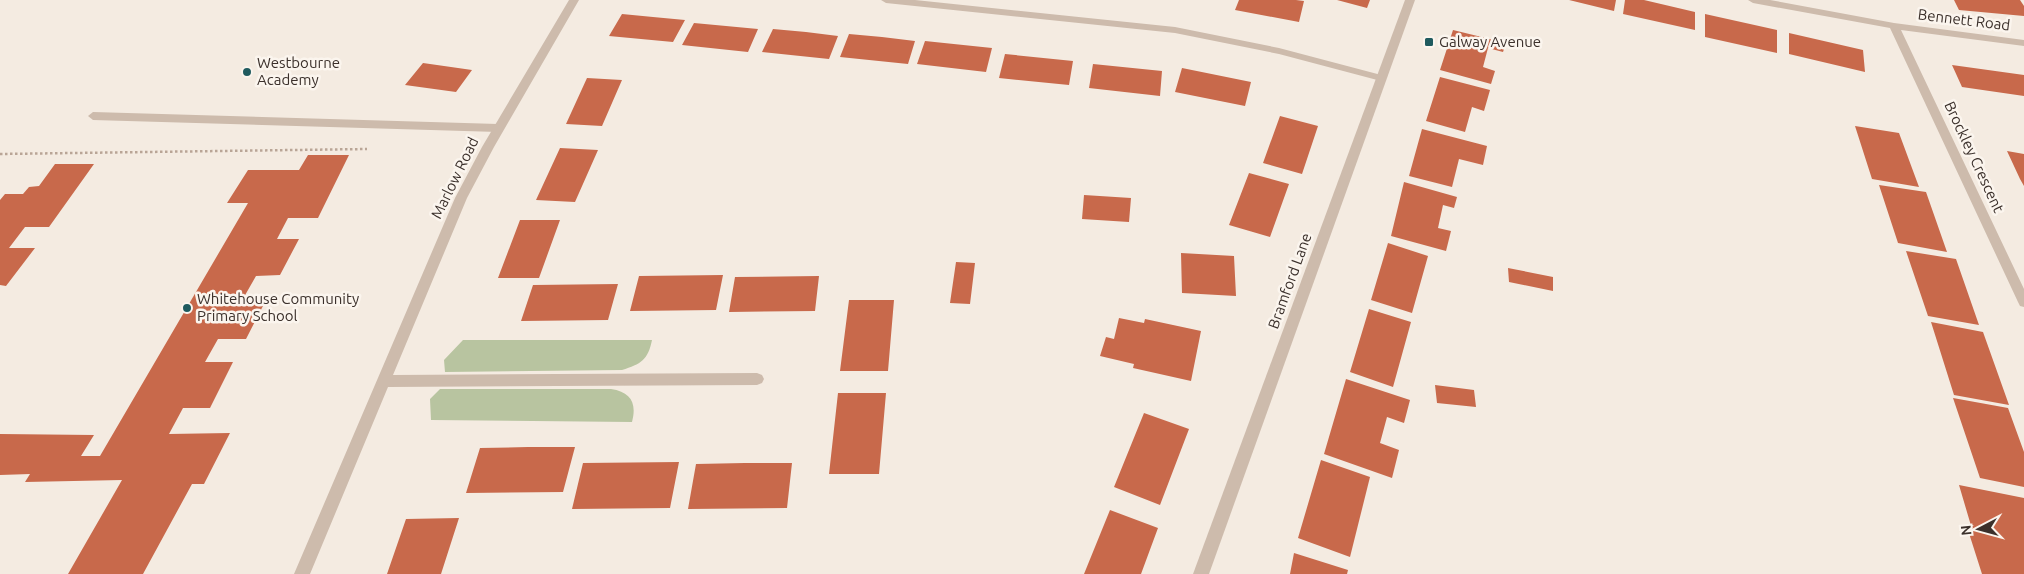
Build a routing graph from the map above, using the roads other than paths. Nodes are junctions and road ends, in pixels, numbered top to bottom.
1 (574, 0) edge
2 (886, 0) edge
3 (1410, 0) edge
4 (1753, 0) edge
5 (1894, 26) junction
6 (2024, 43) edge
7 (1381, 78) junction
8 (93, 116) dead end
9 (498, 128) junction
10 (2024, 302) edge
11 (757, 379) dead end
12 (385, 381) junction
13 (302, 574) edge
14 (1201, 574) edge

1 - 9 street, Marlow Road
2 - 7 street
3 - 7 street, Bramford Lane
4 - 5 street, Bennett Road
5 - 6 street, Bennett Road
5 - 10 street, Brockley Crescent
7 - 14 street, Bramford Lane
8 - 9 street
9 - 12 street, Marlow Road
11 - 12 street
12 - 13 street, Marlow Road

